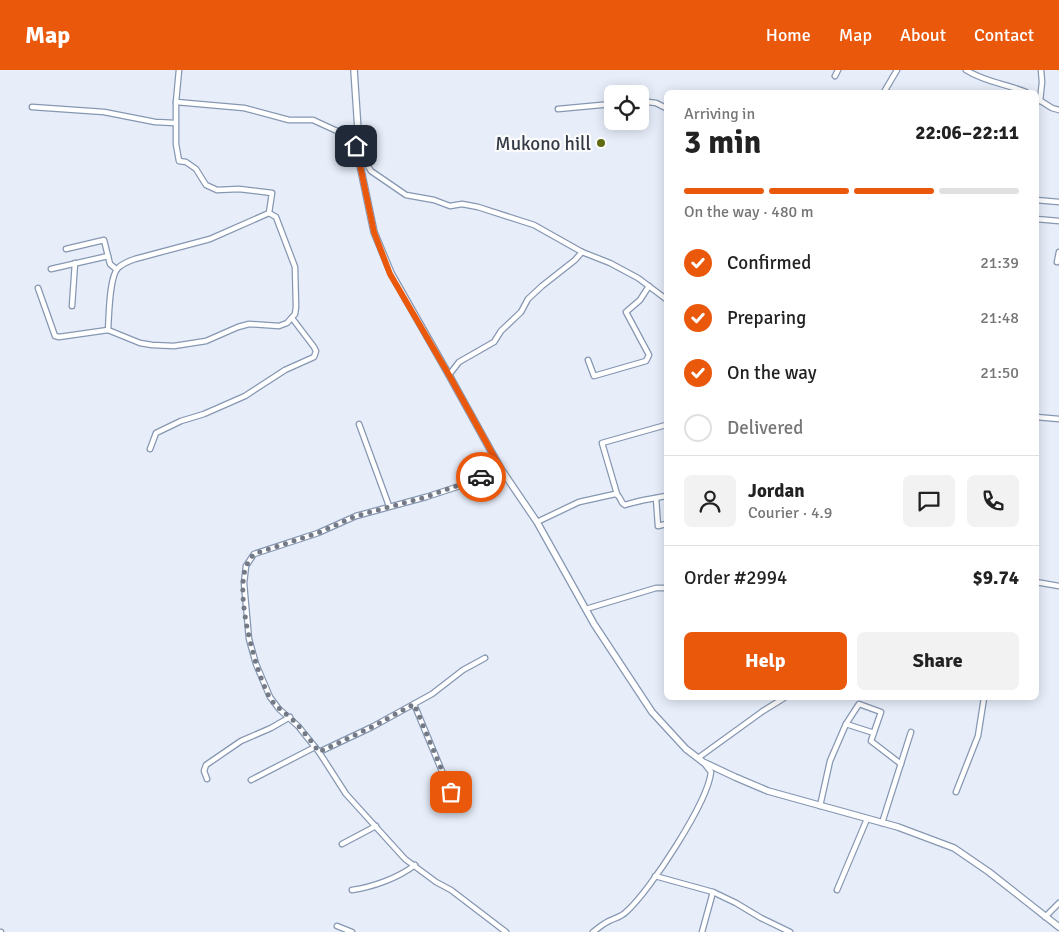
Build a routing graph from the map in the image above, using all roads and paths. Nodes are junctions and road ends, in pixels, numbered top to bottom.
1 (179, 70) edge
2 (354, 70) edge
3 (838, 70) edge
4 (897, 70) edge
5 (966, 70) edge
6 (1041, 70) edge
7 (835, 76) dead end
8 (885, 90) edge
9 (1021, 90) edge
10 (1039, 96) edge
11 (1039, 100) edge
12 (176, 102) junction
13 (649, 102) edge
14 (604, 105) edge
15 (32, 106) dead end
16 (664, 107) edge
17 (558, 109) dead end
18 (1059, 110) edge
19 (175, 123) junction
20 (358, 130) junction
21 (356, 146) junction
22 (1039, 200) edge
23 (1059, 202) edge
24 (269, 213) junction
25 (1039, 219) edge
26 (1059, 221) edge
27 (66, 249) dead end
28 (582, 252) junction
29 (1059, 252) edge
30 (108, 256) junction
31 (1057, 262) dead end
32 (75, 263) junction
33 (51, 269) dead end
34 (116, 269) junction
35 (649, 286) junction
36 (38, 288) dead end
37 (664, 297) edge
38 (72, 306) dead end
39 (292, 318) junction
40 (108, 330) junction
41 (588, 360) dead end
42 (449, 375) junction
43 (1039, 417) edge
44 (1059, 420) edge
45 (359, 424) dead end
46 (664, 426) edge
47 (150, 449) dead end
48 (501, 469) junction
49 (617, 494) junction
50 (664, 496) edge
51 (656, 498) junction
52 (389, 506) junction
53 (537, 522) junction
54 (664, 524) edge
55 (1039, 583) edge
56 (1059, 586) edge
57 (664, 588) edge
58 (586, 609) junction
59 (485, 658) dead end
60 (781, 700) edge
61 (984, 700) edge
62 (414, 704) junction
63 (290, 717) junction
64 (846, 724) junction
65 (911, 732) dead end
66 (874, 733) junction
67 (315, 747) junction
68 (319, 752) junction
69 (701, 760) junction
70 (901, 764) junction
71 (207, 779) dead end
72 (251, 780) dead end
73 (956, 792) dead end
74 (456, 805) dead end
75 (820, 806) junction
76 (867, 819) junction
77 (882, 823) junction
78 (376, 826) junction
79 (342, 844) dead end
80 (415, 866) junction
81 (655, 876) junction
82 (352, 890) dead end
83 (837, 890) dead end
84 (713, 892) junction
85 (1059, 904) edge
86 (1045, 916) junction
87 (336, 926) dead end
88 (1059, 927) edge
89 (352, 932) edge
90 (506, 932) edge
91 (593, 932) edge
92 (702, 932) edge
93 (790, 932) edge

1 - 12 street
2 - 20 street
3 - 7 street
4 - 8 street
5 - 9 street
6 - 10 street
11 - 18 street
12 - 19 street
12 - 20 street
13 - 16 street
14 - 17 street
15 - 19 street
19 - 24 street
20 - 21 street
21 - 28 street
21 - 42 street
22 - 23 street
24 - 34 street
24 - 39 street
25 - 26 street
27 - 30 street
28 - 35 street
28 - 42 street
29 - 31 street
30 - 32 street
30 - 34 street
32 - 33 street
32 - 38 street
34 - 40 street
35 - 37 street
35 - 41 street
36 - 40 street
39 - 40 street
39 - 47 street
42 - 48 street
43 - 44 street
45 - 52 street
46 - 49 street
48 - 52 street
48 - 53 street
49 - 51 street
49 - 53 street
50 - 51 street
51 - 54 street
52 - 63 street
53 - 58 street
55 - 56 street
57 - 58 street
58 - 69 street
59 - 62 street
60 - 69 street
61 - 73 street
62 - 68 street
62 - 74 street
63 - 67 street
63 - 71 street
64 - 66 street
64 - 66 street
64 - 75 street
65 - 70 street
66 - 70 street
67 - 68 street
67 - 72 street
68 - 78 street
69 - 75 street
69 - 81 street
70 - 77 street
75 - 76 street
76 - 77 street
76 - 83 street
77 - 86 street
78 - 79 street
78 - 80 street
80 - 82 street
80 - 90 street
81 - 84 street
81 - 91 street
84 - 92 street
84 - 93 street
85 - 86 street
86 - 88 street
87 - 89 street

